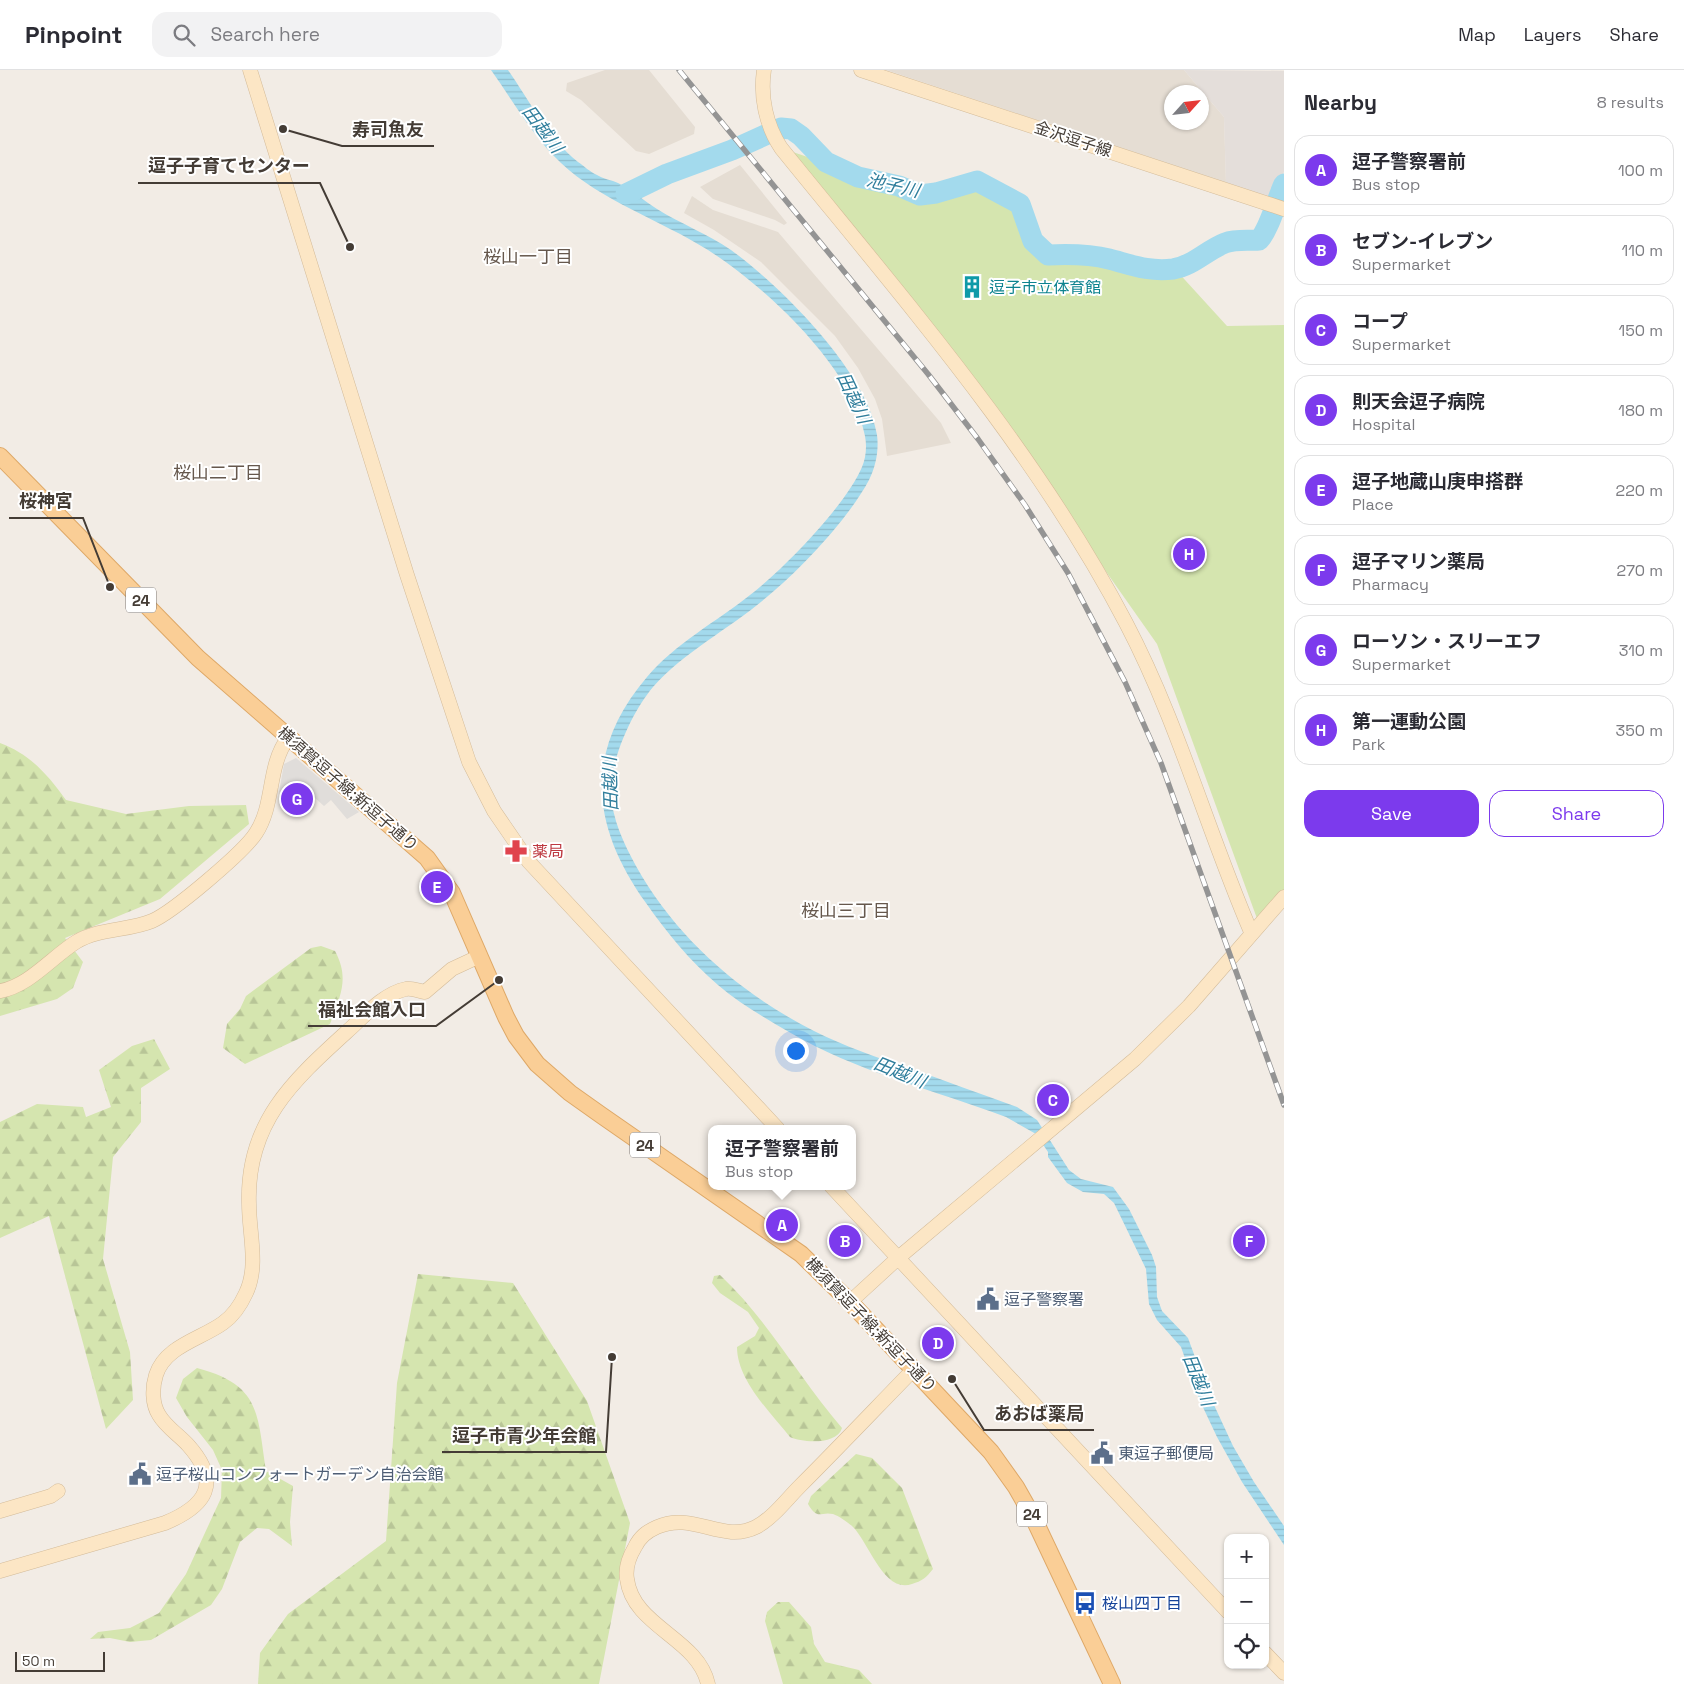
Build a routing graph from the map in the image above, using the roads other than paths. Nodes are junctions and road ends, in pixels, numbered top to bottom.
1 (250, 70) edge
2 (764, 70) edge
3 (861, 70) edge
4 (1284, 209) edge
5 (0, 456) edge
6 (288, 738) junction
7 (1284, 897) edge
8 (1251, 932) junction
9 (480, 956) junction
10 (0, 990) edge
11 (774, 1125) edge
12 (708, 1188) edge
13 (711, 1190) edge
14 (836, 1190) edge
15 (898, 1258) junction
16 (850, 1302) junction
17 (914, 1369) junction
18 (58, 1491) dead end
19 (0, 1511) edge
20 (0, 1571) edge
21 (1224, 1608) edge
22 (1269, 1656) edge
23 (1284, 1673) edge
24 (708, 1684) edge
25 (1112, 1684) edge

1 - 11 street
2 - 8 street
3 - 4 street, 金沢逗子線
5 - 6 main road, 横須賀逗子線;新逗子通り / 24
6 - 9 main road, 横須賀逗子線;新逗子通り / 24
6 - 10 street
7 - 8 street
8 - 15 street
9 - 12 main road, 横須賀逗子線;新逗子通り / 24
9 - 20 street
13 - 16 main road, 横須賀逗子線;新逗子通り / 24
14 - 15 street
15 - 16 street
15 - 21 street
16 - 17 main road, 横須賀逗子線;新逗子通り / 24
17 - 24 street
17 - 25 main road, 横須賀逗子線;新逗子通り / 24
18 - 19 street
22 - 23 street

